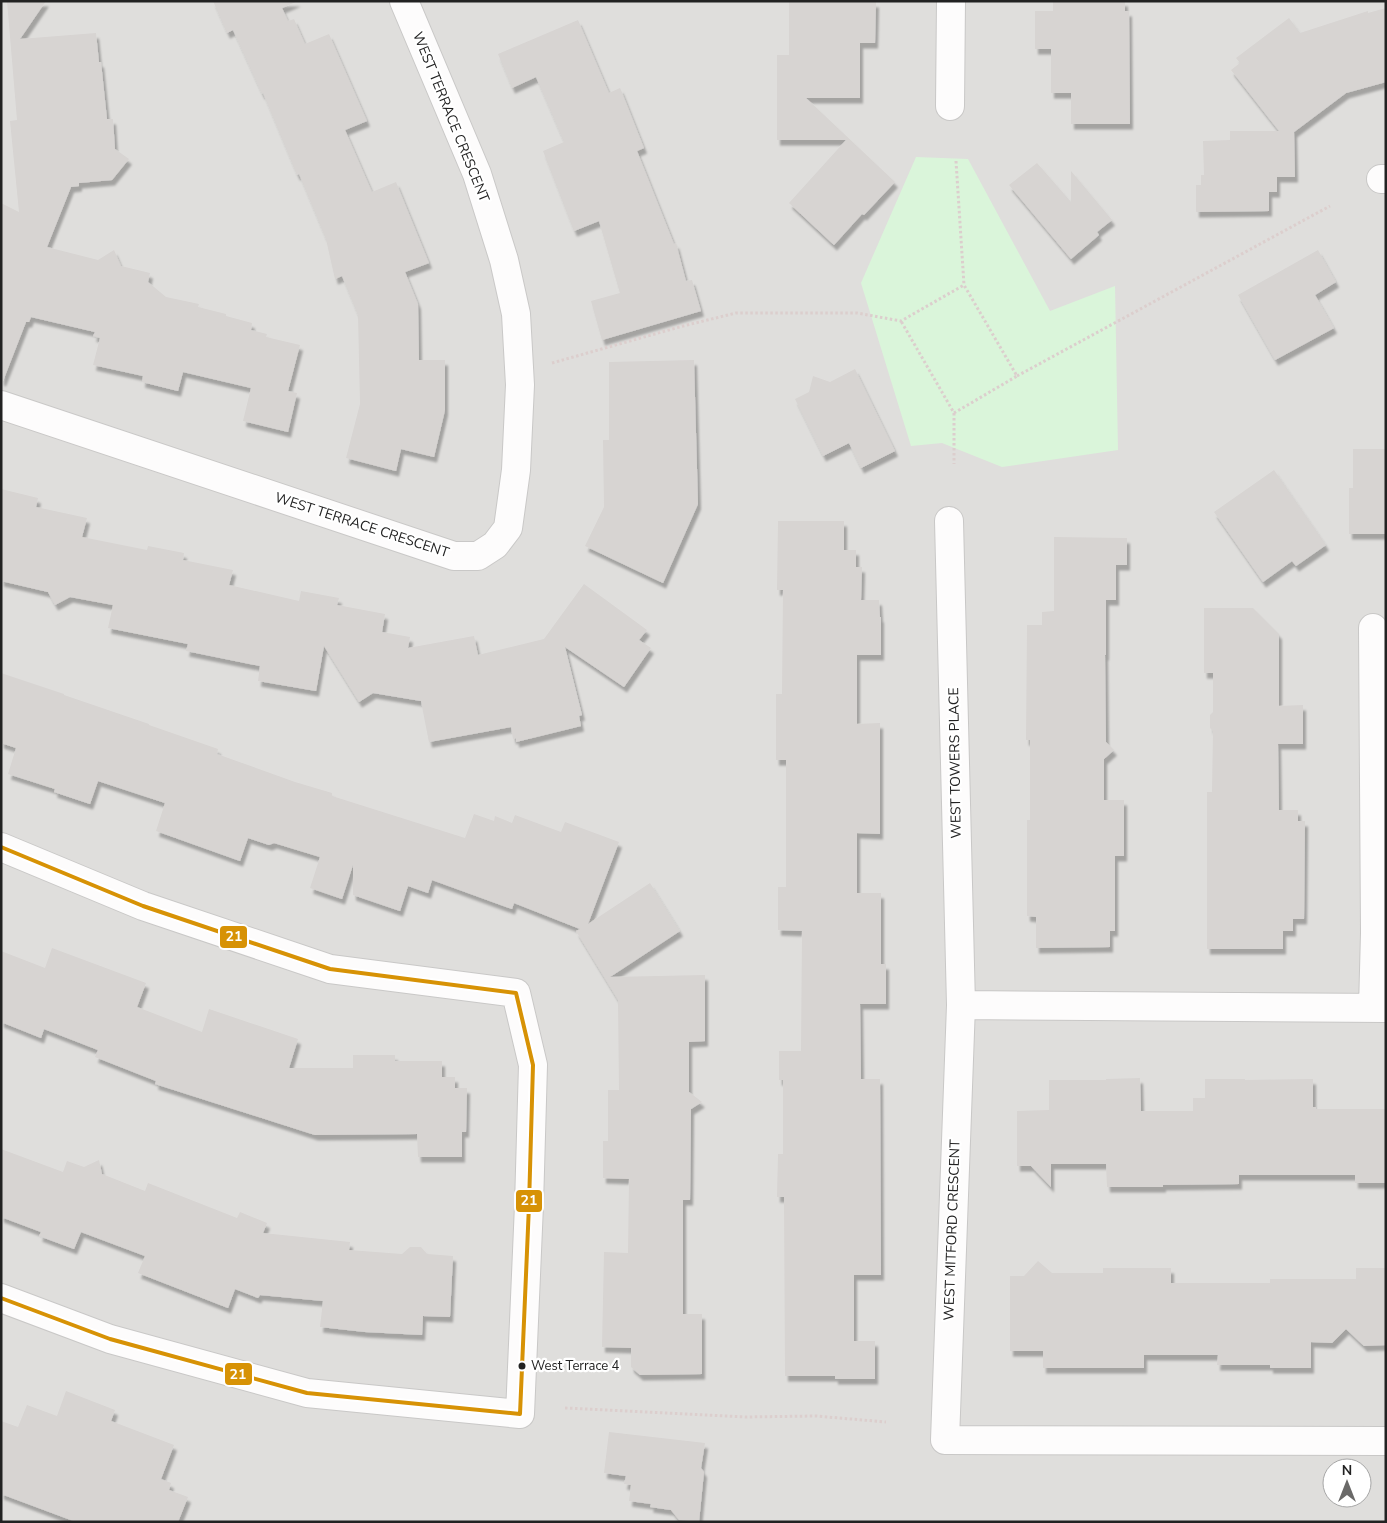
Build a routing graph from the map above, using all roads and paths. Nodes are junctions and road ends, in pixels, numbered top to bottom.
1 (404, 1) edge
2 (951, 1) edge
3 (950, 106) dead end
4 (956, 161) dead end
5 (1330, 206) dead end
6 (964, 285) junction
7 (901, 321) junction
8 (551, 364) dead end
9 (1017, 376) junction
10 (1, 405) edge
11 (954, 413) junction
12 (954, 464) dead end
13 (949, 521) dead end
14 (1373, 628) dead end
15 (1, 847) edge
16 (961, 1005) junction
17 (1379, 1008) edge
18 (1, 1298) edge
19 (565, 1408) dead end
20 (886, 1422) dead end
21 (1386, 1441) edge

1 - 10 street, WEST TERRACE CRESCENT
2 - 3 street
4 - 6 path
5 - 9 path
6 - 7 path
6 - 9 path
7 - 8 path
7 - 11 path
9 - 11 path
11 - 12 path
13 - 16 street, WEST TOWERS PLACE
14 - 17 street
15 - 18 street
16 - 17 street
16 - 21 street, WEST MITFORD CRESCENT
19 - 20 path

